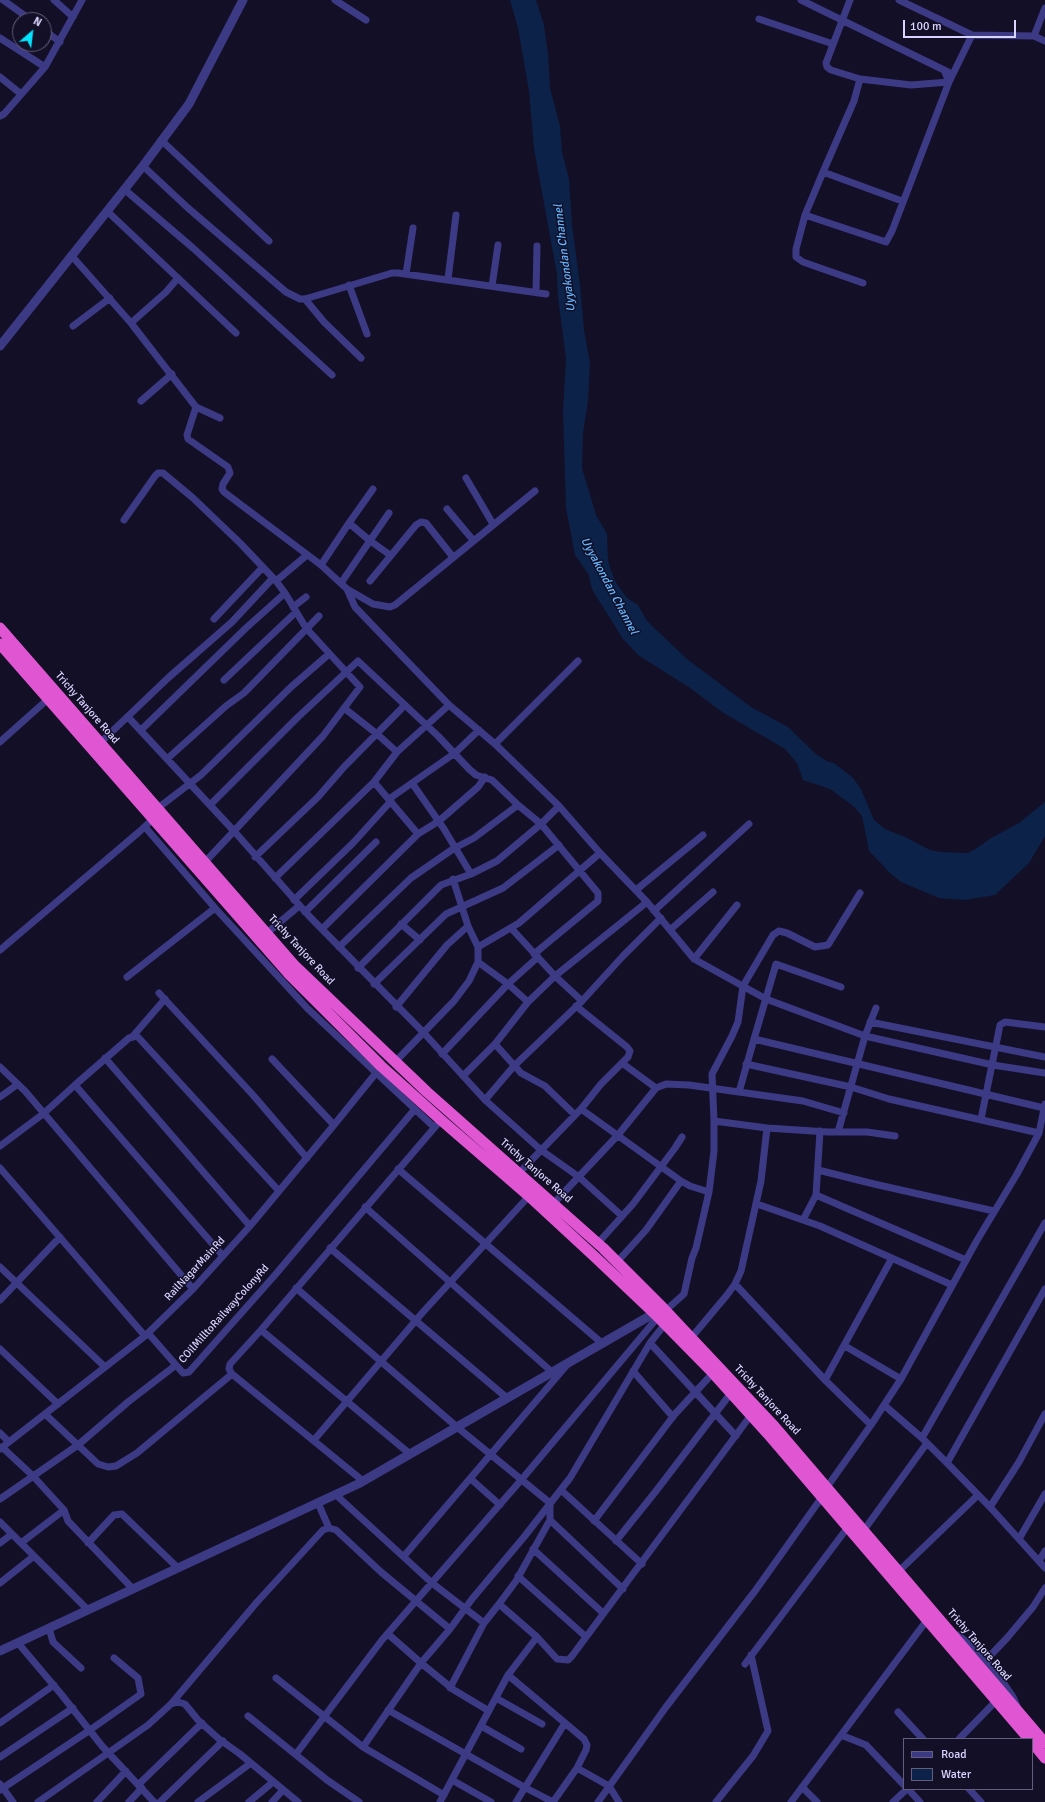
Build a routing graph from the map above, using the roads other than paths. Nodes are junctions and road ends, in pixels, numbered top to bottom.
1 (2, 0) edge
2 (54, 0) edge
3 (82, 0) edge
4 (243, 0) edge
5 (335, 0) edge
6 (801, 0) edge
7 (850, 0) edge
8 (899, 0) edge
9 (1045, 8) edge
10 (19, 12) edge
11 (73, 17) junction
12 (759, 19) dead end
13 (366, 20) dead end
14 (842, 20) junction
15 (972, 35) junction
16 (52, 36) edge
17 (1034, 36) junction
18 (0, 38) edge
19 (1045, 41) edge
20 (60, 42) junction
21 (833, 44) junction
22 (45, 67) junction
23 (944, 70) junction
24 (952, 74) junction
25 (0, 77) edge
26 (860, 79) junction
27 (949, 82) junction
28 (21, 94) junction
29 (0, 116) edge
30 (162, 140) junction
31 (143, 166) junction
32 (823, 172) junction
33 (124, 189) junction
34 (902, 201) junction
35 (107, 211) junction
36 (456, 215) dead end
37 (805, 215) junction
38 (413, 228) dead end
39 (269, 241) dead end
40 (498, 245) dead end
41 (537, 246) dead end
42 (71, 255) junction
43 (406, 274) junction
44 (178, 278) junction
45 (448, 279) junction
46 (863, 284) dead end
47 (349, 285) junction
48 (492, 286) junction
49 (536, 292) junction
50 (546, 294) dead end
51 (110, 298) junction
52 (305, 299) junction
53 (131, 323) junction
54 (73, 326) dead end
55 (236, 333) dead end
56 (367, 334) dead end
57 (0, 346) edge
58 (361, 358) dead end
59 (172, 374) junction
60 (332, 375) dead end
61 (141, 401) dead end
62 (196, 407) junction
63 (220, 418) dead end
64 (466, 478) dead end
65 (373, 489) dead end
66 (536, 491) dead end
67 (447, 510) dead end
68 (389, 513) dead end
69 (124, 520) dead end
70 (349, 524) junction
71 (493, 524) junction
72 (369, 540) junction
73 (473, 540) junction
74 (307, 555) junction
75 (390, 555) junction
76 (453, 557) junction
77 (321, 565) junction
78 (263, 567) junction
79 (274, 579) junction
80 (370, 580) dead end
81 (341, 583) junction
82 (347, 589) junction
83 (285, 592) junction
84 (306, 597) dead end
85 (294, 610) junction
86 (319, 616) dead end
87 (214, 619) dead end
88 (0, 628) edge
89 (306, 628) junction
90 (0, 644) edge
91 (329, 654) junction
92 (578, 662) dead end
93 (346, 673) junction
94 (224, 680) dead end
95 (48, 699) junction
96 (405, 705) junction
97 (449, 705) junction
98 (344, 708) junction
99 (128, 717) junction
100 (427, 727) junction
101 (141, 730) junction
102 (479, 730) junction
103 (377, 734) junction
104 (0, 742) edge
105 (100, 743) junction
106 (495, 744) junction
107 (397, 752) junction
108 (455, 753) junction
109 (167, 759) junction
110 (485, 777) junction
111 (374, 782) junction
112 (412, 783) junction
113 (188, 784) junction
114 (390, 800) junction
115 (210, 805) junction
116 (518, 805) junction
117 (559, 806) junction
118 (155, 814) junction
119 (439, 821) junction
120 (541, 824) junction
121 (749, 824) dead end
122 (145, 828) junction
123 (234, 831) junction
124 (418, 834) junction
125 (703, 835) dead end
126 (376, 842) dead end
127 (559, 845) junction
128 (455, 848) junction
129 (600, 853) junction
130 (255, 856) junction
131 (205, 862) junction
132 (580, 872) junction
133 (471, 874) junction
134 (274, 878) junction
135 (453, 879) junction
136 (636, 890) junction
137 (713, 892) dead end
138 (860, 894) dead end
139 (647, 902) junction
140 (296, 903) junction
141 (737, 905) dead end
142 (462, 906) junction
143 (215, 908) junction
144 (654, 911) junction
145 (305, 912) junction
146 (661, 918) junction
147 (401, 924) junction
148 (468, 926) junction
149 (511, 928) junction
150 (322, 929) junction
151 (670, 930) junction
152 (266, 933) junction
153 (420, 940) junction
154 (339, 947) junction
155 (478, 947) junction
156 (0, 950) edge
157 (536, 955) junction
158 (694, 959) junction
159 (478, 962) junction
160 (358, 968) junction
161 (555, 976) junction
162 (127, 977) dead end
163 (374, 984) junction
164 (508, 984) junction
165 (743, 986) junction
166 (840, 987) dead end
167 (159, 993) dead end
168 (766, 999) junction
169 (165, 1000) junction
170 (582, 1001) junction
171 (528, 1002) junction
172 (576, 1006) junction
173 (396, 1007) junction
174 (876, 1008) dead end
175 (870, 1022) junction
176 (1045, 1027) edge
177 (423, 1032) junction
178 (134, 1036) junction
179 (865, 1036) junction
180 (754, 1039) junction
181 (495, 1044) junction
182 (996, 1047) junction
183 (442, 1054) junction
184 (1045, 1057) edge
185 (105, 1058) junction
186 (272, 1059) dead end
187 (395, 1062) junction
188 (622, 1063) junction
189 (746, 1064) junction
190 (857, 1064) junction
191 (993, 1065) junction
192 (514, 1066) junction
193 (0, 1067) edge
194 (376, 1072) junction
195 (1045, 1073) edge
196 (463, 1076) junction
197 (18, 1084) junction
198 (75, 1085) junction
199 (851, 1087) junction
200 (656, 1088) junction
201 (712, 1088) junction
202 (739, 1092) junction
203 (986, 1094) junction
204 (0, 1097) edge
205 (485, 1100) junction
206 (1045, 1106) edge
207 (414, 1109) junction
208 (581, 1109) junction
209 (844, 1113) junction
210 (43, 1114) junction
211 (575, 1115) junction
212 (981, 1119) junction
213 (714, 1121) junction
214 (437, 1124) junction
215 (334, 1125) junction
216 (766, 1128) junction
217 (820, 1131) junction
218 (838, 1132) junction
219 (1039, 1133) junction
220 (618, 1135) junction
221 (894, 1136) dead end
222 (682, 1137) dead end
223 (0, 1146) edge
224 (541, 1150) junction
225 (307, 1158) junction
226 (662, 1167) junction
227 (0, 1168) edge
228 (398, 1169) junction
229 (818, 1170) junction
230 (519, 1173) junction
231 (579, 1178) junction
232 (681, 1181) junction
233 (279, 1191) junction
234 (709, 1192) junction
235 (816, 1195) junction
236 (529, 1196) junction
237 (554, 1203) junction
238 (757, 1204) junction
239 (365, 1207) junction
240 (994, 1212) junction
241 (622, 1216) junction
242 (803, 1220) junction
243 (1045, 1223) edge
244 (250, 1226) junction
245 (60, 1237) junction
246 (598, 1243) junction
247 (485, 1244) junction
248 (330, 1248) junction
249 (223, 1256) junction
250 (892, 1258) junction
251 (966, 1260) junction
252 (617, 1262) junction
253 (0, 1267) edge
254 (16, 1282) junction
255 (450, 1282) junction
256 (735, 1284) junction
257 (952, 1285) junction
258 (296, 1288) junction
259 (193, 1289) junction
260 (1045, 1289) edge
261 (0, 1300) edge
262 (661, 1315) junction
263 (415, 1321) junction
264 (261, 1330) junction
265 (146, 1335) junction
266 (691, 1338) junction
267 (650, 1343) junction
268 (603, 1344) junction
269 (845, 1346) junction
270 (0, 1349) edge
271 (381, 1361) junction
272 (569, 1362) junction
273 (176, 1364) junction
274 (105, 1367) junction
275 (633, 1371) junction
276 (552, 1372) junction
277 (712, 1373) junction
278 (232, 1374) junction
279 (901, 1379) junction
280 (826, 1380) junction
281 (696, 1391) junction
282 (731, 1393) junction
283 (507, 1398) junction
284 (347, 1402) junction
285 (58, 1404) junction
286 (884, 1405) junction
287 (715, 1413) junction
288 (45, 1414) junction
289 (1045, 1414) edge
290 (751, 1415) junction
291 (673, 1417) junction
292 (871, 1424) junction
293 (457, 1427) junction
294 (0, 1433) edge
295 (736, 1436) junction
296 (314, 1440) junction
297 (924, 1441) junction
298 (9, 1442) junction
299 (78, 1445) junction
300 (1, 1448) edge
301 (410, 1454) junction
302 (491, 1455) junction
303 (947, 1463) junction
304 (33, 1476) junction
305 (471, 1479) junction
306 (522, 1479) junction
307 (363, 1481) junction
308 (561, 1490) junction
309 (824, 1492) junction
310 (335, 1494) junction
311 (1045, 1494) edge
312 (978, 1495) junction
313 (0, 1499) edge
314 (318, 1502) junction
315 (550, 1504) junction
316 (500, 1505) junction
317 (990, 1507) junction
318 (64, 1510) junction
319 (550, 1520) junction
320 (594, 1521) junction
321 (0, 1522) edge
322 (848, 1527) junction
323 (329, 1528) junction
324 (864, 1530) junction
325 (12, 1534) junction
326 (1019, 1539) junction
327 (616, 1541) junction
328 (0, 1543) edge
329 (21, 1543) junction
330 (88, 1543) junction
331 (533, 1549) junction
332 (1045, 1551) edge
333 (34, 1556) junction
334 (404, 1556) junction
335 (1039, 1560) junction
336 (642, 1564) junction
337 (178, 1568) junction
338 (1045, 1568) edge
339 (899, 1571) junction
340 (518, 1576) junction
341 (0, 1583) edge
342 (432, 1583) junction
343 (1045, 1588) edge
344 (133, 1589) junction
345 (623, 1589) junction
346 (416, 1601) junction
347 (499, 1604) junction
348 (465, 1609) junction
349 (88, 1610) junction
350 (603, 1613) junction
351 (927, 1620) junction
352 (484, 1624) junction
353 (49, 1628) junction
354 (948, 1628) junction
355 (450, 1629) junction
356 (388, 1634) junction
357 (585, 1636) junction
358 (537, 1637) junction
359 (18, 1643) junction
360 (0, 1651) edge
361 (751, 1655) junction
362 (114, 1658) dead end
363 (986, 1660) junction
364 (421, 1663) junction
365 (745, 1664) dead end
366 (81, 1668) dead end
367 (508, 1675) junction
368 (276, 1678) dead end
369 (54, 1685) junction
370 (450, 1688) junction
371 (496, 1698) junction
372 (996, 1701) junction
373 (171, 1704) junction
374 (73, 1708) junction
375 (388, 1710) junction
376 (489, 1711) junction
377 (898, 1712) dead end
378 (1020, 1713) junction
379 (248, 1716) dead end
380 (324, 1717) junction
381 (0, 1723) edge
382 (202, 1723) junction
383 (565, 1723) junction
384 (542, 1724) dead end
385 (481, 1726) junction
386 (90, 1730) junction
387 (841, 1735) junction
388 (922, 1738) edge
389 (960, 1738) edge
390 (1028, 1738) edge
391 (223, 1742) junction
392 (1033, 1743) edge
393 (1045, 1743) edge
394 (363, 1747) junction
395 (521, 1749) dead end
396 (108, 1752) junction
397 (296, 1754) junction
398 (466, 1754) junction
399 (0, 1757) edge
400 (1045, 1758) edge
401 (251, 1763) junction
402 (577, 1768) junction
403 (126, 1771) junction
404 (452, 1780) junction
405 (274, 1782) junction
406 (903, 1784) edge
407 (140, 1786) junction
408 (609, 1786) junction
409 (524, 1787) junction
410 (802, 1787) junction
411 (1, 1788) edge
412 (283, 1790) junction
413 (906, 1790) edge
414 (908, 1790) edge
415 (970, 1790) edge
416 (444, 1795) junction
417 (13, 1802) edge
418 (38, 1802) edge
419 (97, 1802) edge
420 (129, 1802) edge
421 (154, 1802) edge
422 (160, 1802) edge
423 (198, 1802) edge
424 (249, 1802) edge
425 (272, 1802) edge
426 (298, 1802) edge
427 (359, 1802) edge
428 (440, 1802) edge
429 (491, 1802) edge
430 (516, 1802) edge
431 (553, 1802) edge
432 (598, 1802) edge
433 (619, 1802) edge
434 (716, 1802) edge
435 (791, 1802) edge
436 (817, 1802) edge
437 (893, 1802) edge
438 (920, 1802) edge
439 (981, 1802) edge

1 - 10 street
2 - 11 street
3 - 11 street
4 - 30 street
5 - 13 street
6 - 14 street
7 - 14 street
8 - 15 street
9 - 17 street
11 - 20 street
12 - 21 street
14 - 21 street
14 - 23 street
15 - 17 street
15 - 24 street
16 - 20 street
17 - 19 street
18 - 22 street
20 - 22 street
21 - 26 street
22 - 28 street
23 - 24 street
23 - 27 street
24 - 27 street
25 - 28 street
26 - 27 street
26 - 32 street
27 - 34 street
28 - 29 street
30 - 31 street
30 - 39 street
31 - 33 street
31 - 52 street
32 - 34 street
32 - 37 street
33 - 35 street
33 - 60 street
34 - 37 street
35 - 42 street
35 - 44 street
36 - 45 street
37 - 46 street
38 - 43 street
40 - 48 street
41 - 49 street
42 - 51 street
42 - 57 street
43 - 45 street
43 - 47 street
44 - 53 street
44 - 55 street
45 - 48 street
47 - 52 street
47 - 56 street
48 - 49 street
49 - 50 street
51 - 53 street
51 - 54 street
52 - 58 street
53 - 59 street
59 - 61 street
59 - 62 street
62 - 63 street
62 - 74 street
64 - 71 street
65 - 70 street
66 - 71 street
67 - 73 street
68 - 72 street
69 - 78 street
70 - 72 street
70 - 77 street
71 - 73 street
72 - 75 street
72 - 81 street
73 - 76 street
74 - 77 street
74 - 79 street
75 - 76 street
75 - 80 street
76 - 82 street
77 - 81 street
78 - 79 street
78 - 87 street
79 - 83 street
79 - 99 street
81 - 82 street
82 - 97 street
83 - 85 street
83 - 101 street
84 - 85 street
85 - 89 street
85 - 94 street
86 - 89 street
88 - 105 highway, Trichy Tanjore Road
89 - 91 street
89 - 109 street
90 - 95 highway, Trichy Tanjore Road
91 - 93 street
91 - 113 street
92 - 106 street
93 - 96 street
93 - 98 street
93 - 115 street
95 - 104 street
95 - 118 highway, Trichy Tanjore Road
96 - 100 street
96 - 103 street
97 - 100 street
97 - 102 street
98 - 103 street
98 - 123 street
99 - 101 street
99 - 105 street
100 - 107 street
100 - 108 street
101 - 109 street
102 - 106 street
102 - 108 street
103 - 107 street
103 - 130 street
105 - 118 highway, Trichy Tanjore Road
106 - 117 street
107 - 111 street
108 - 110 street
108 - 112 street
109 - 113 street
110 - 116 street
110 - 119 street
111 - 114 street
111 - 134 street
112 - 114 street
112 - 119 street
113 - 115 street
113 - 118 street
114 - 124 street
114 - 140 street
115 - 123 street
116 - 120 street
116 - 128 street
117 - 120 street
117 - 129 street
118 - 122 street
118 - 131 highway, Trichy Tanjore Road
118 - 214 highway, Trichy Tanjore Road
119 - 124 street
119 - 128 street
120 - 127 street
120 - 133 street
121 - 144 street
122 - 143 street
122 - 156 street
123 - 130 street
123 - 131 street
124 - 150 street
125 - 136 street
126 - 145 street
127 - 132 street
127 - 142 street
128 - 133 street
128 - 154 street
129 - 132 street
129 - 136 street
130 - 134 street
131 - 152 highway, Trichy Tanjore Road
132 - 149 street
132 - 157 street
133 - 135 street
134 - 140 street
135 - 142 street
135 - 147 street
136 - 139 street
137 - 151 street
138 - 165 street
139 - 144 street
139 - 161 street
140 - 145 street
140 - 152 street
141 - 158 street
142 - 148 street
142 - 153 street
143 - 162 street
143 - 194 street
144 - 146 street
145 - 150 street
146 - 151 street
146 - 170 street
147 - 153 street
147 - 160 street
148 - 155 street
148 - 173 street
149 - 155 street
149 - 157 street
150 - 154 street
151 - 158 street
152 - 187 highway, Trichy Tanjore Road
153 - 163 street
154 - 160 street
155 - 159 street
157 - 161 street
157 - 164 street
158 - 165 street
159 - 164 street
159 - 177 street
160 - 163 street
161 - 170 street
161 - 171 street
163 - 173 street
164 - 171 street
164 - 183 street
165 - 168 street
165 - 201 street
166 - 168 street
167 - 169 street
168 - 179 street
168 - 180 street
169 - 178 street
169 - 225 street
170 - 172 street
171 - 181 street
172 - 188 street
172 - 192 street
173 - 177 street
174 - 175 street
175 - 179 street
175 - 182 street
176 - 182 street
177 - 183 street
177 - 187 street
178 - 185 street
178 - 233 street
179 - 190 street
179 - 191 street
180 - 189 street
180 - 190 street
181 - 192 street
181 - 196 street
182 - 184 street
182 - 191 street
183 - 196 street
185 - 198 street
185 - 244 street
186 - 215 street
187 - 230 highway, Trichy Tanjore Road
188 - 200 street
188 - 208 street
189 - 199 street
189 - 202 street
190 - 199 street
190 - 203 street
191 - 195 street
191 - 203 street
192 - 205 street
192 - 211 street
193 - 197 street
194 - 207 street
194 - 215 street, RailNagarMainRd
196 - 205 street
197 - 204 street
197 - 210 street
198 - 210 street
198 - 249 street
199 - 209 street
199 - 212 street
200 - 201 street
200 - 220 street
201 - 202 street
201 - 213 street
202 - 209 street
203 - 206 street
203 - 212 street
205 - 224 street
206 - 219 street
207 - 214 street
207 - 273 street, COilMilltoRailwayColonyRd
208 - 211 street
208 - 220 street
209 - 218 street
210 - 223 street
210 - 259 street
211 - 224 street
212 - 219 street
213 - 216 street
213 - 234 street
214 - 228 street
214 - 236 highway, Trichy Tanjore Road
215 - 225 street, RailNagarMainRd
216 - 217 street
216 - 238 street
217 - 218 street
217 - 229 street
218 - 221 street
219 - 240 street
220 - 226 street
220 - 231 street
222 - 226 street
224 - 230 street
224 - 231 street
225 - 233 street, RailNagarMainRd
226 - 232 street
226 - 241 street
227 - 245 street
228 - 239 street
228 - 247 street
229 - 235 street
229 - 240 street
230 - 237 highway, Trichy Tanjore Road
231 - 237 street
231 - 241 street
232 - 234 street
232 - 252 street
233 - 244 street, RailNagarMainRd
234 - 262 street
235 - 242 street
235 - 251 street
236 - 247 street
236 - 262 highway, Trichy Tanjore Road
237 - 246 highway, Trichy Tanjore Road
238 - 242 street
238 - 256 street
239 - 248 street
239 - 255 street
240 - 251 street
241 - 246 street
242 - 250 street
243 - 297 street
244 - 249 street, RailNagarMainRd
245 - 254 street
245 - 265 street
246 - 252 highway, Trichy Tanjore Road
247 - 255 street
247 - 268 street
248 - 258 street
248 - 263 street
249 - 259 street, RailNagarMainRd
250 - 257 street
250 - 269 street
251 - 257 street
252 - 262 highway, Trichy Tanjore Road
253 - 254 street
254 - 261 street
254 - 274 street
255 - 263 street
255 - 276 street
256 - 266 street
256 - 280 street
257 - 279 street
258 - 264 street
258 - 271 street
259 - 265 street, RailNagarMainRd
260 - 303 street
262 - 266 highway, Trichy Tanjore Road
262 - 267 street
262 - 268 street
262 - 277 highway, Trichy Tanjore Road
262 - 306 street
263 - 271 street
263 - 283 street
264 - 278 street
264 - 284 street
265 - 273 street
265 - 274 street, RailNagarMainRd
266 - 309 highway, Trichy Tanjore Road
267 - 275 street
267 - 281 street
268 - 272 street
269 - 279 street
269 - 280 street
270 - 285 street
271 - 284 street
271 - 293 street
272 - 276 street
272 - 302 street
273 - 299 street, COilMilltoRailwayColonyRd
274 - 285 street, RailNagarMainRd
275 - 291 street
275 - 308 street
276 - 283 street
277 - 281 street
277 - 282 highway, Trichy Tanjore Road
278 - 296 street
278 - 299 street
279 - 286 street
280 - 292 street
281 - 287 street
281 - 291 street
282 - 287 street
282 - 290 highway, Trichy Tanjore Road
283 - 293 street
284 - 296 street
284 - 301 street
285 - 288 street, RailNagarMainRd
286 - 292 street
286 - 297 street
287 - 295 street
287 - 327 street
288 - 298 street, RailNagarMainRd
288 - 299 street
289 - 317 street
290 - 295 street
290 - 309 highway, Trichy Tanjore Road
291 - 320 street
292 - 309 street
293 - 301 street
293 - 302 street
294 - 298 street
295 - 336 street
296 - 307 street
297 - 303 street
297 - 324 street
298 - 300 street, RailNagarMainRd
299 - 304 street, COilMilltoRailwayColonyRd
300 - 304 street
301 - 307 street
302 - 305 street
302 - 306 street
303 - 312 street
304 - 313 street, COilMilltoRailwayColonyRd
304 - 318 street
305 - 316 street
305 - 334 street
306 - 315 street
306 - 316 street
307 - 310 street
308 - 315 street
308 - 320 street
309 - 322 highway, Trichy Tanjore Road
309 - 324 highway, Trichy Tanjore Road
309 - 408 street
310 - 314 street
310 - 334 street
311 - 326 street
312 - 317 street
312 - 339 street
314 - 323 street
314 - 337 street
315 - 319 street
315 - 348 street
316 - 342 street
317 - 326 street
318 - 329 street
318 - 330 street
319 - 331 street
319 - 345 street
320 - 327 street
321 - 325 street
322 - 351 highway, Trichy Tanjore Road
322 - 361 street
323 - 346 street
323 - 373 street
324 - 339 highway, Trichy Tanjore Road
325 - 328 street
325 - 329 street
326 - 335 street
327 - 336 street
329 - 333 street
330 - 337 street
330 - 344 street
331 - 340 street
331 - 350 street
332 - 335 street
333 - 341 street
333 - 349 street
334 - 342 street
335 - 338 street
336 - 345 street
337 - 344 street
339 - 354 highway, Trichy Tanjore Road
340 - 347 street
340 - 357 street
342 - 346 street
342 - 348 street
343 - 363 street
344 - 349 street
345 - 350 street
346 - 355 street
346 - 356 street
347 - 352 street
347 - 358 street
348 - 352 street
348 - 355 street
349 - 353 street
350 - 357 street
351 - 372 highway, Trichy Tanjore Road
351 - 387 street
352 - 370 street
353 - 359 street
353 - 366 street
354 - 363 street
354 - 378 highway, Trichy Tanjore Road
355 - 364 street
356 - 364 street
356 - 380 street
357 - 358 street
358 - 367 street
359 - 360 street
359 - 369 street
361 - 365 street
361 - 434 street
362 - 386 street
363 - 378 street
364 - 370 street
364 - 375 street
367 - 371 street
367 - 383 street
368 - 380 street
369 - 374 street
369 - 381 street
370 - 376 street
371 - 376 street
371 - 384 street
372 - 389 street
372 - 390 highway, Trichy Tanjore Road
373 - 382 street
373 - 396 street
374 - 386 street
374 - 399 street
375 - 394 street
375 - 398 street
376 - 385 street
377 - 388 street
378 - 393 highway, Trichy Tanjore Road
379 - 397 street
380 - 394 street
380 - 397 street
382 - 391 street
382 - 407 street
383 - 402 street
383 - 409 street
385 - 395 street
385 - 398 street
386 - 396 street
386 - 411 street
387 - 406 street
387 - 410 street
391 - 401 street
391 - 422 street
392 - 400 highway
394 - 416 street
396 - 403 street
396 - 418 street
397 - 427 street
398 - 404 street
398 - 409 street
401 - 405 street
401 - 423 street
402 - 408 street
402 - 431 street
403 - 407 street
403 - 419 street
404 - 416 street
404 - 429 street
405 - 412 street
405 - 424 street
407 - 420 street
407 - 421 street
408 - 432 street
408 - 433 street
409 - 430 street
409 - 431 street
410 - 435 street
410 - 436 street
411 - 417 street
412 - 425 street
412 - 426 street
413 - 437 street
414 - 438 street
415 - 439 street
416 - 428 street

